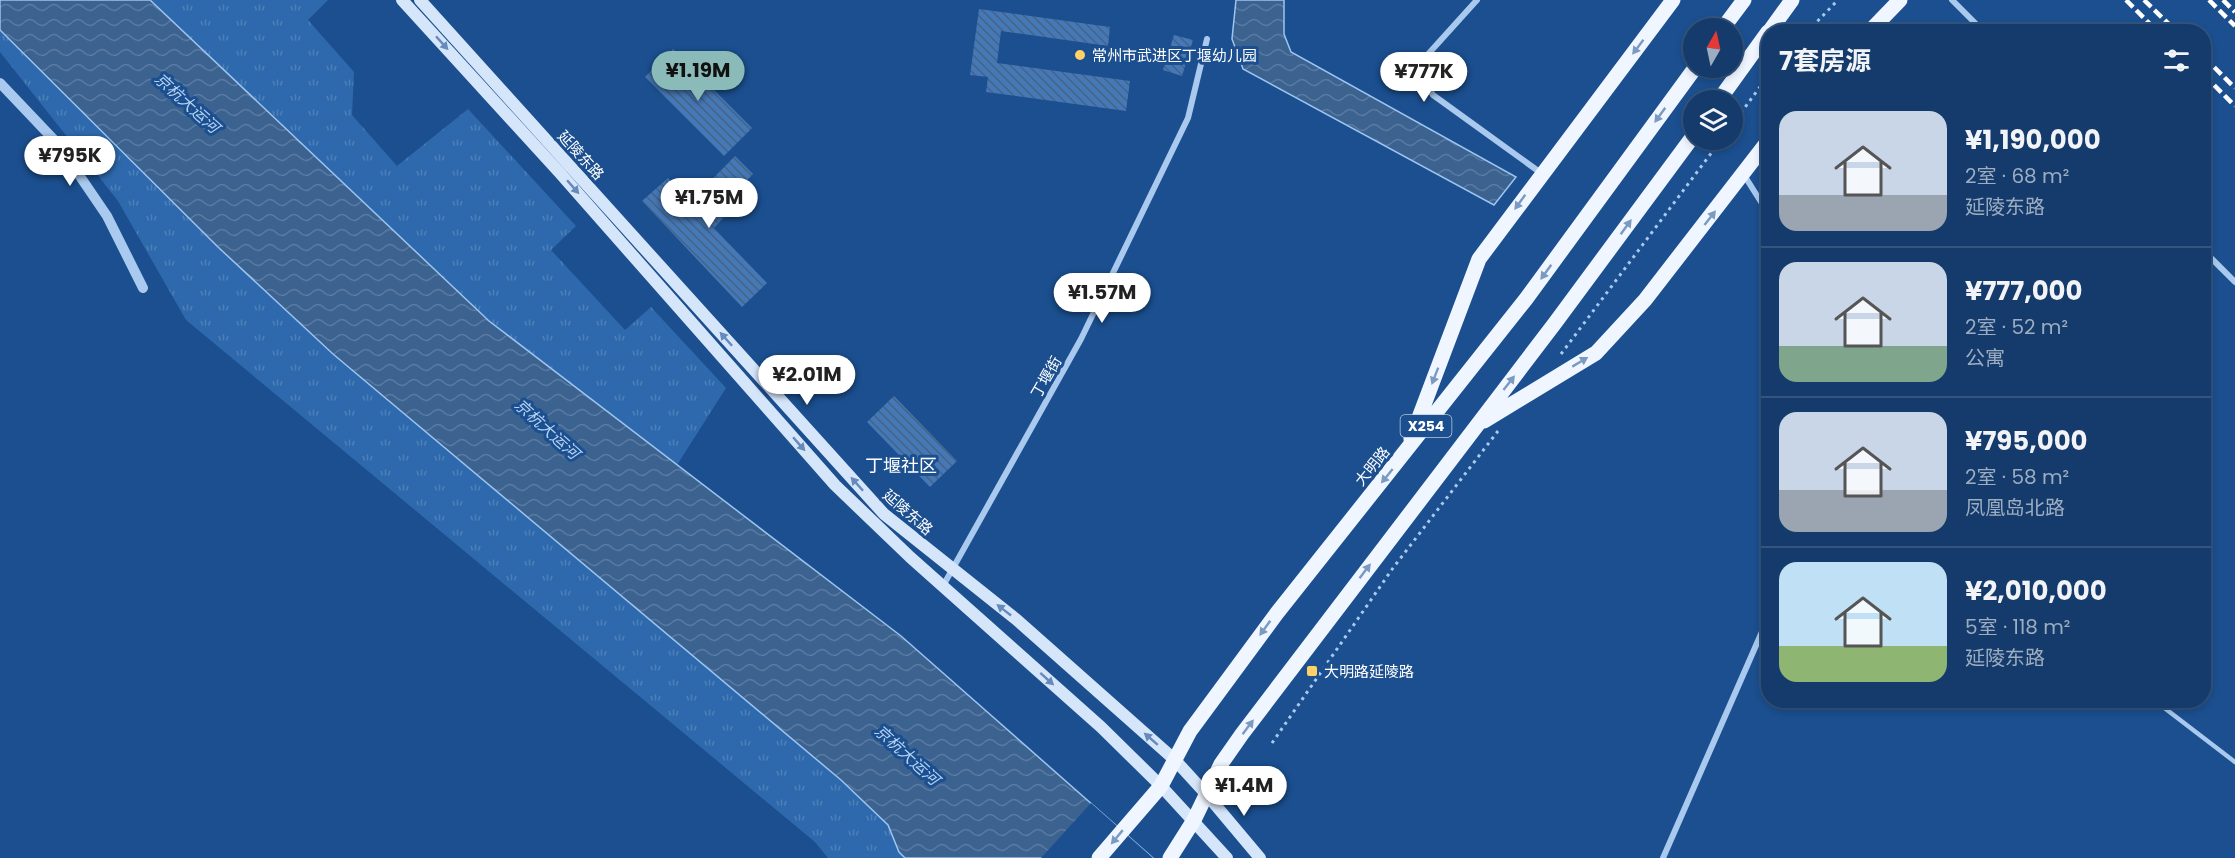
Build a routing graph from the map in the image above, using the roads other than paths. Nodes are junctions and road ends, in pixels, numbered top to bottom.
1 (402, 0) edge
2 (420, 0) edge
3 (1477, 0) edge
4 (1673, 0) edge
5 (1744, 0) edge
6 (1792, 0) edge
7 (1900, 0) edge
8 (1952, 0) edge
9 (1730, 18) edge
10 (1775, 24) edge
11 (1877, 24) edge
12 (1976, 24) edge
13 (1207, 39) dead end
14 (1761, 43) edge
15 (1688, 78) edge
16 (0, 83) edge
17 (1726, 90) edge
18 (1683, 150) edge
19 (1761, 150) edge
20 (1541, 173) junction
21 (1743, 174) junction
22 (1761, 202) edge
23 (2211, 258) edge
24 (2235, 282) edge
25 (143, 288) dead end
26 (1476, 425) junction
27 (1406, 452) junction
28 (951, 568) junction
29 (943, 586) junction
30 (1761, 634) edge
31 (2164, 708) edge
32 (1175, 760) junction
33 (2235, 762) edge
34 (1161, 786) junction
35 (1207, 795) junction
36 (1194, 820) junction
37 (1172, 855) edge
38 (1099, 858) edge
39 (1227, 858) edge
40 (1260, 858) edge
41 (1663, 858) edge

1 -> 29 main road, 延陵东路
28 -> 2 main road, 延陵东路
3 - 20 street
4 -> 20 main road
5 - 9 main road
6 - 10 main road
7 - 11 main road
8 - 12 street
13 - 28 street, 丁堰街
14 - 17 main road
15 -> 27 main road, 大明路 / X254
16 - 25 street
26 -> 18 main road, X254
19 - 21 main road
20 -> 27 main road
21 - 22 street
26 -> 21 main road
23 - 24 street
35 -> 26 main road, X254
27 -> 32 main road, 大明路 / X254
28 - 29 street, 丁堰街
32 -> 28 main road, 延陵东路
29 -> 34 main road, 延陵东路
30 - 41 street
31 - 33 lane
32 - 34 main road, 大明路 / X254
32 - 35 main road, 延陵东路
34 - 36 main road, 延陵东路
34 -> 38 main road, 大明路 / X254
35 - 36 main road, X254
35 - 40 main road, 延陵东路
36 - 37 main road, X254
36 - 39 main road, 延陵东路

